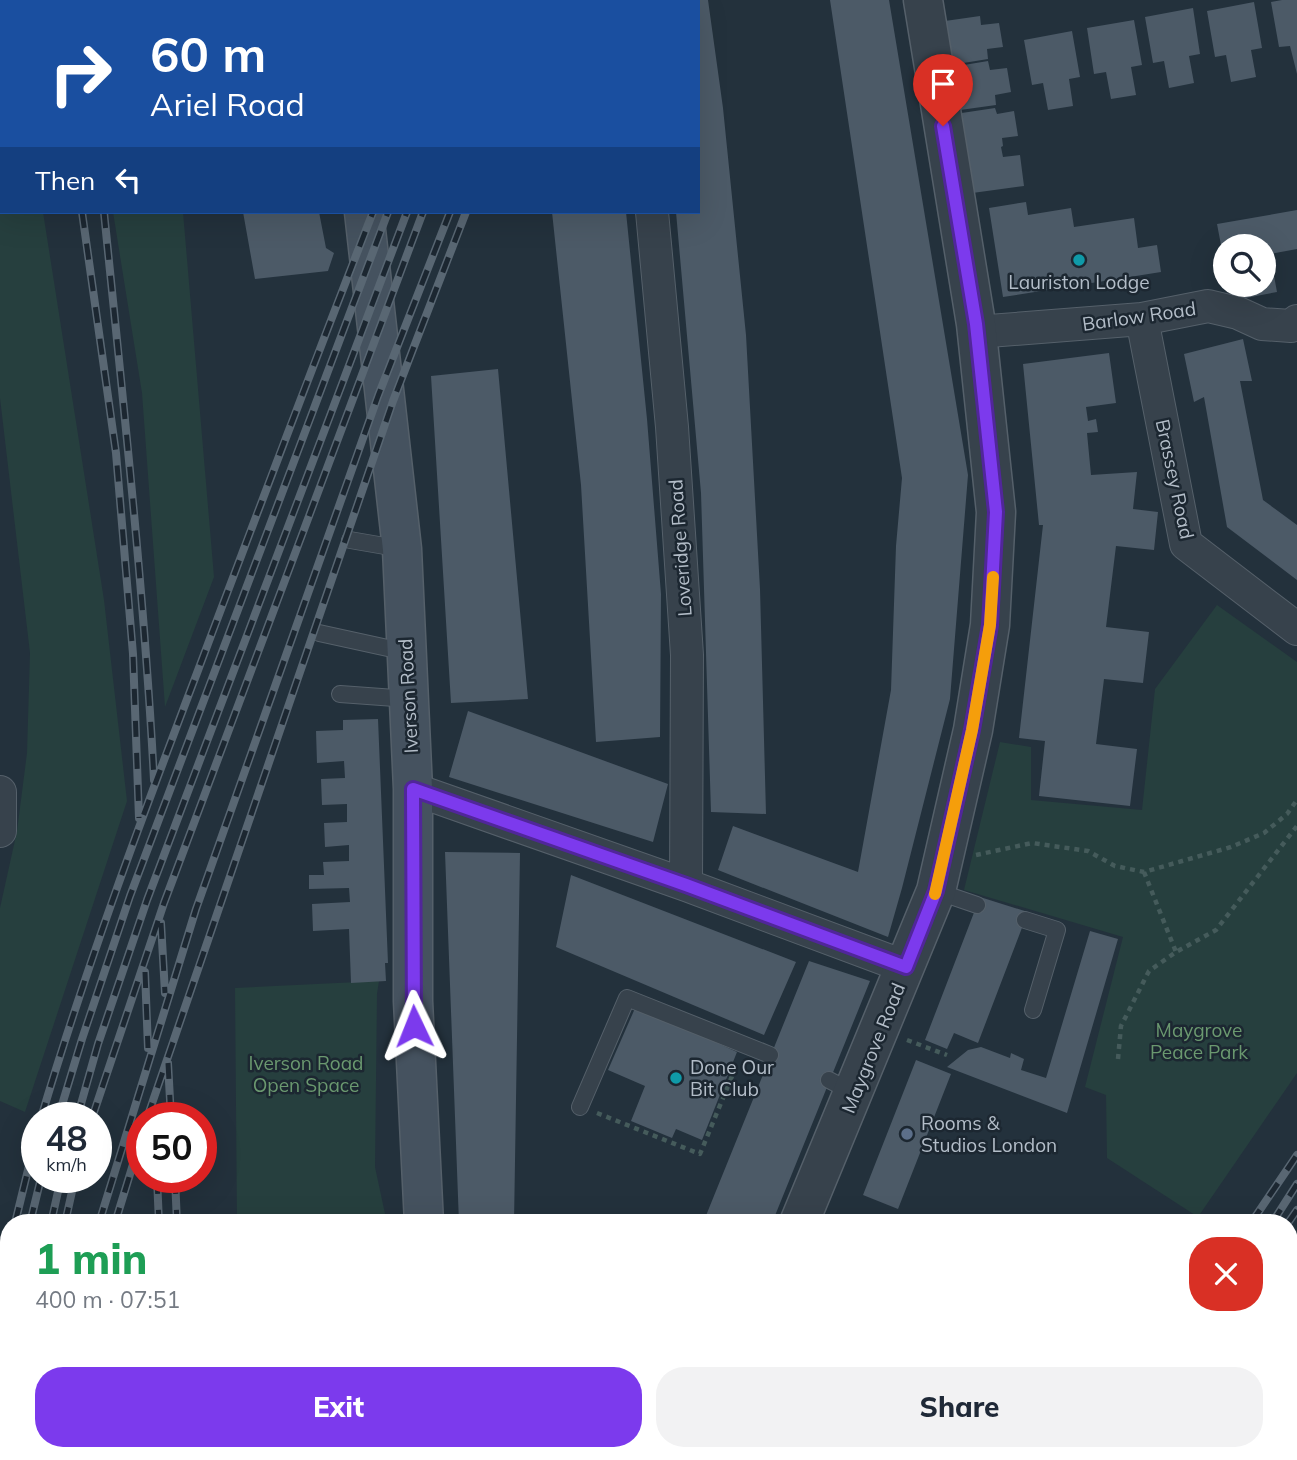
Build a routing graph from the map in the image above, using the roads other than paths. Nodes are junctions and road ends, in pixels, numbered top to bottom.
1 (923, 0) edge
2 (364, 214) edge
3 (652, 214) edge
4 (1142, 319) junction
5 (1297, 321) edge
6 (976, 332) junction
7 (350, 540) dead end
8 (402, 549) junction
9 (1297, 629) edge
10 (319, 633) dead end
11 (406, 652) junction
12 (340, 694) dead end
13 (409, 699) junction
14 (413, 789) junction
15 (686, 885) junction
16 (947, 895) junction
17 (977, 905) dead end
18 (1025, 920) dead end
19 (906, 967) junction
20 (1033, 1010) dead end
21 (770, 1055) dead end
22 (580, 1107) road end
23 (424, 1214) edge
24 (806, 1214) edge

1 - 6 street, Maygrove Road
2 - 8 main road, Iverson Road
3 - 15 street, Loveridge Road
4 - 5 street, Barlow Road
4 - 6 street, Barlow Road
4 - 9 street, Brassey Road
6 - 16 street, Maygrove Road
7 - 8 lane
8 - 11 main road, Iverson Road
10 - 11 lane
11 - 13 main road, Iverson Road
12 - 13 lane
13 - 14 main road, Iverson Road
14 - 15 street
14 - 23 main road, Iverson Road
15 - 19 street
16 - 17 lane
16 - 19 street, Maygrove Road
18 - 20 lane
19 - 24 street, Maygrove Road
21 - 22 lane

